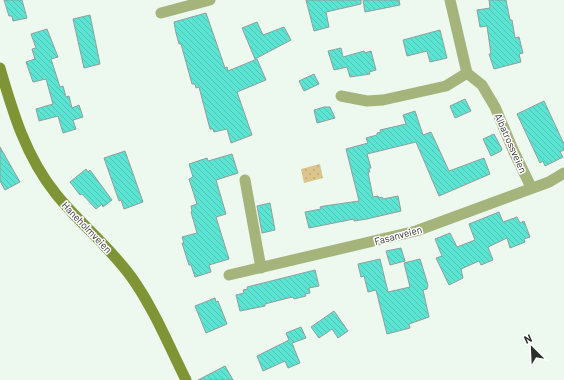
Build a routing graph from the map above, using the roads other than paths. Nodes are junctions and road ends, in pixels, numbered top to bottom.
1 (210, 0) edge
2 (450, 0) edge
3 (161, 13) dead end
4 (0, 68) edge
5 (467, 73) junction
6 (341, 96) dead end
7 (564, 173) edge
8 (245, 180) dead end
9 (531, 187) junction
10 (261, 268) junction
11 (229, 274) dead end
12 (186, 380) edge

1 - 3 street
2 - 5 street
4 - 12 main road, Haneholmveien
5 - 6 street
5 - 9 street, Albatrossveien
7 - 9 street
8 - 10 street
9 - 10 street, Fasanveien
10 - 11 street, Fasanveien

